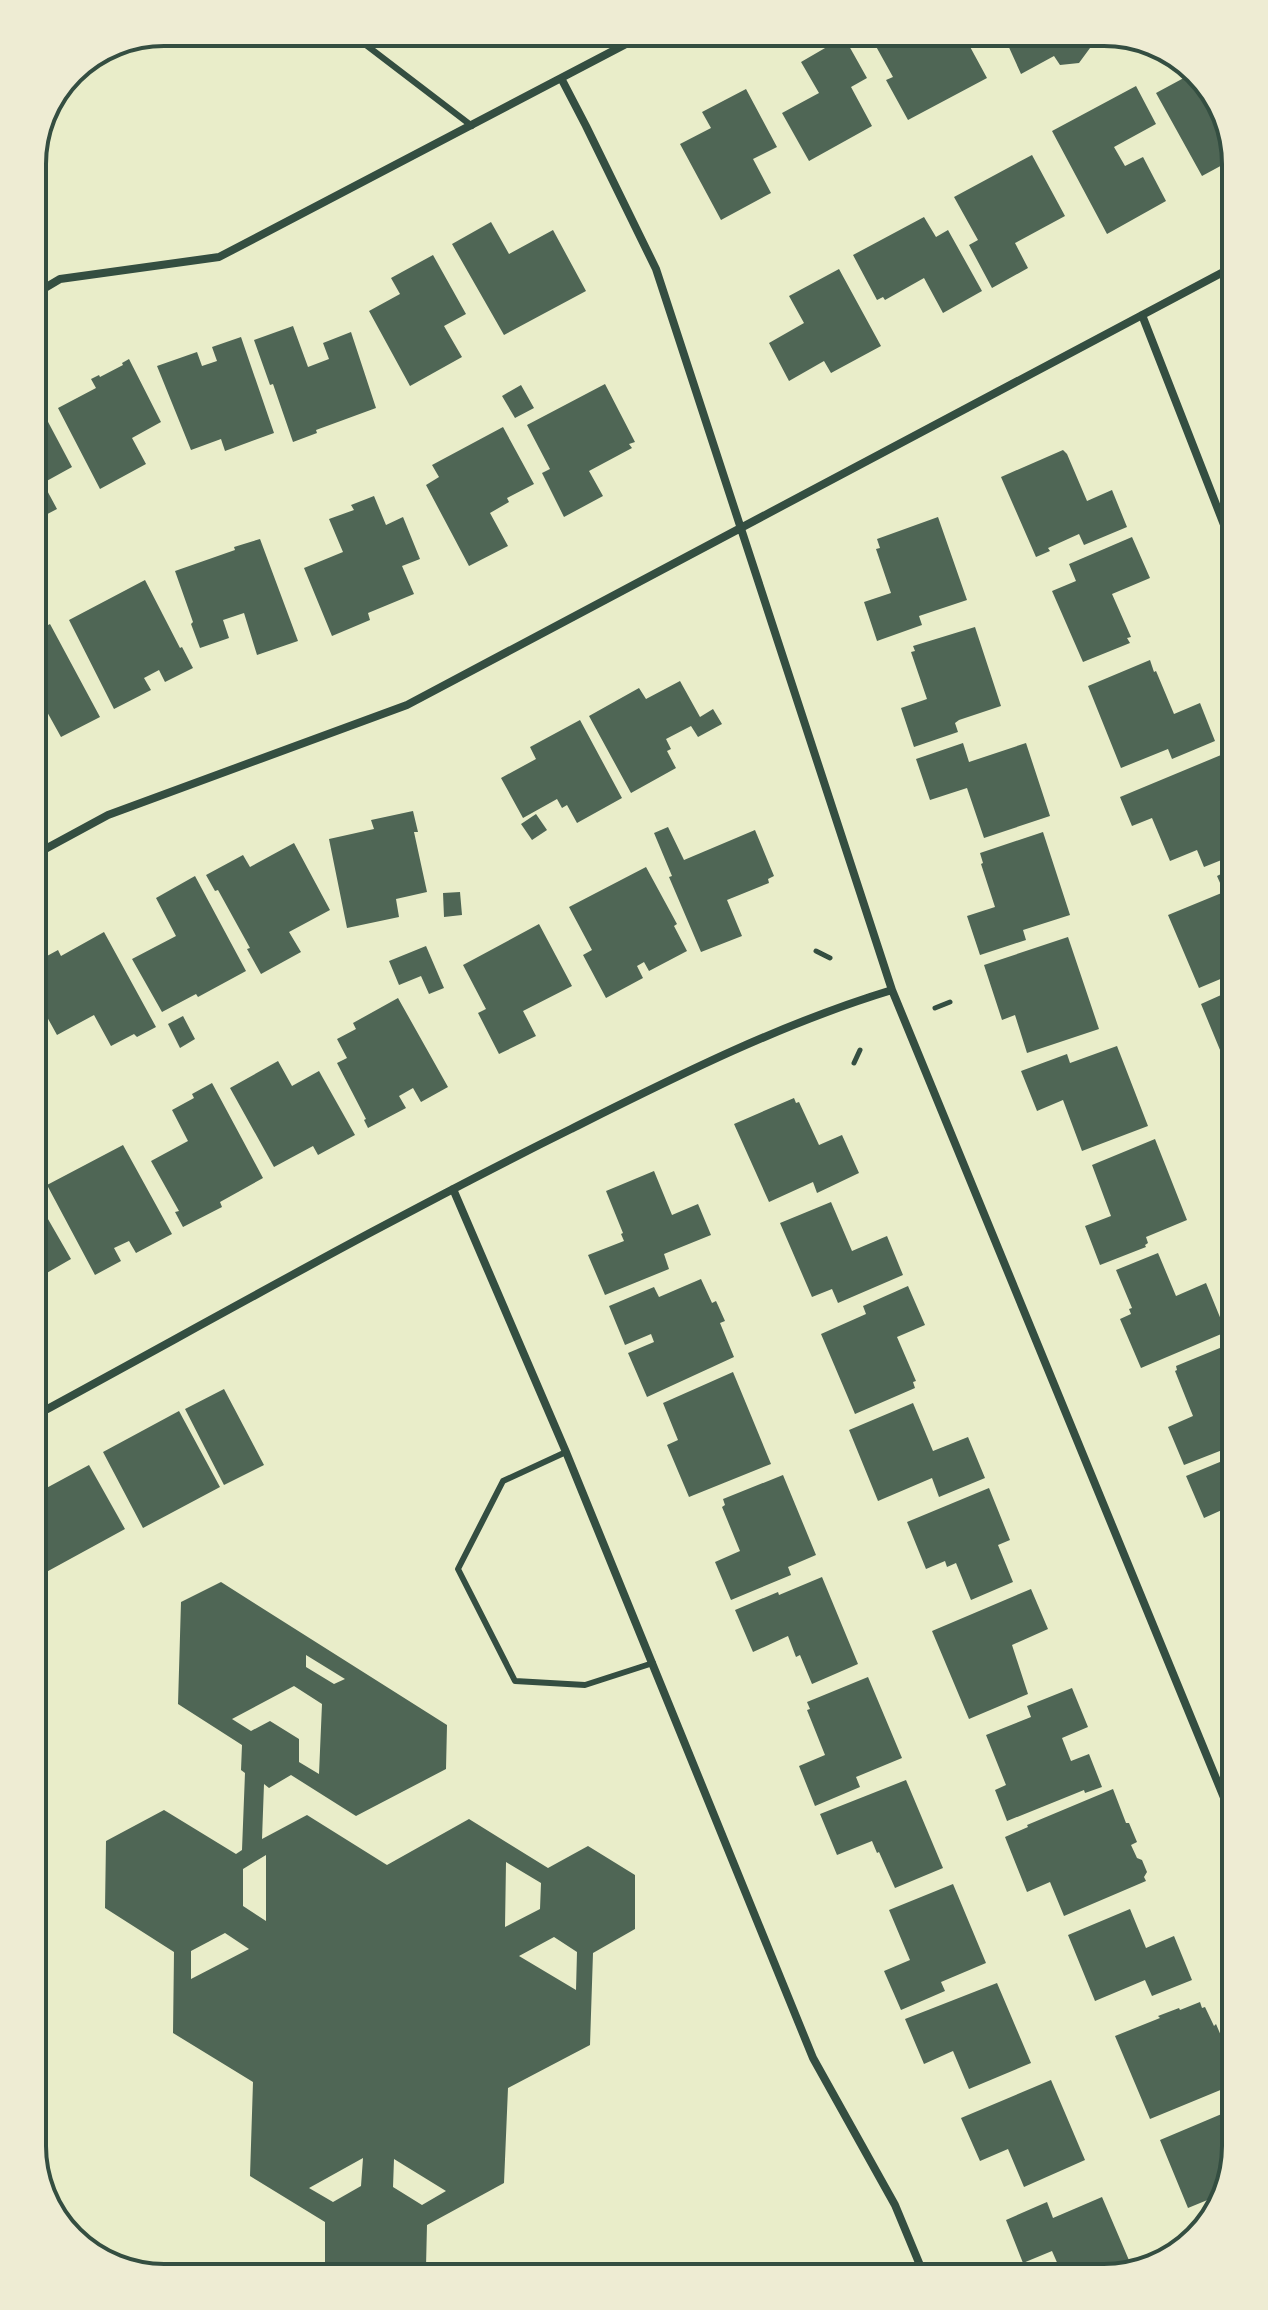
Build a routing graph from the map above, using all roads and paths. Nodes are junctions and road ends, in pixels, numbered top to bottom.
1 (367, 46) edge
2 (622, 46) edge
3 (561, 78) junction
4 (472, 126) junction
5 (1222, 273) edge
6 (46, 287) edge
7 (1142, 315) junction
8 (1222, 520) edge
9 (741, 526) junction
10 (46, 849) edge
11 (816, 951) dead end
12 (830, 958) dead end
13 (892, 990) junction
14 (950, 1002) dead end
15 (935, 1008) dead end
16 (860, 1050) dead end
17 (854, 1063) dead end
18 (453, 1189) junction
19 (46, 1410) edge
20 (566, 1452) junction
21 (653, 1663) junction
22 (1222, 1793) edge
23 (920, 2264) edge

1 - 4 lane
2 - 3 street
3 - 4 street
3 - 9 street
4 - 6 street
5 - 7 street
7 - 8 street
7 - 9 street
9 - 10 street
9 - 13 street
11 - 12 path
13 - 18 street
13 - 22 street
14 - 15 path
16 - 17 path
18 - 19 street
18 - 20 street
20 - 21 street
20 - 21 lane
21 - 23 street

